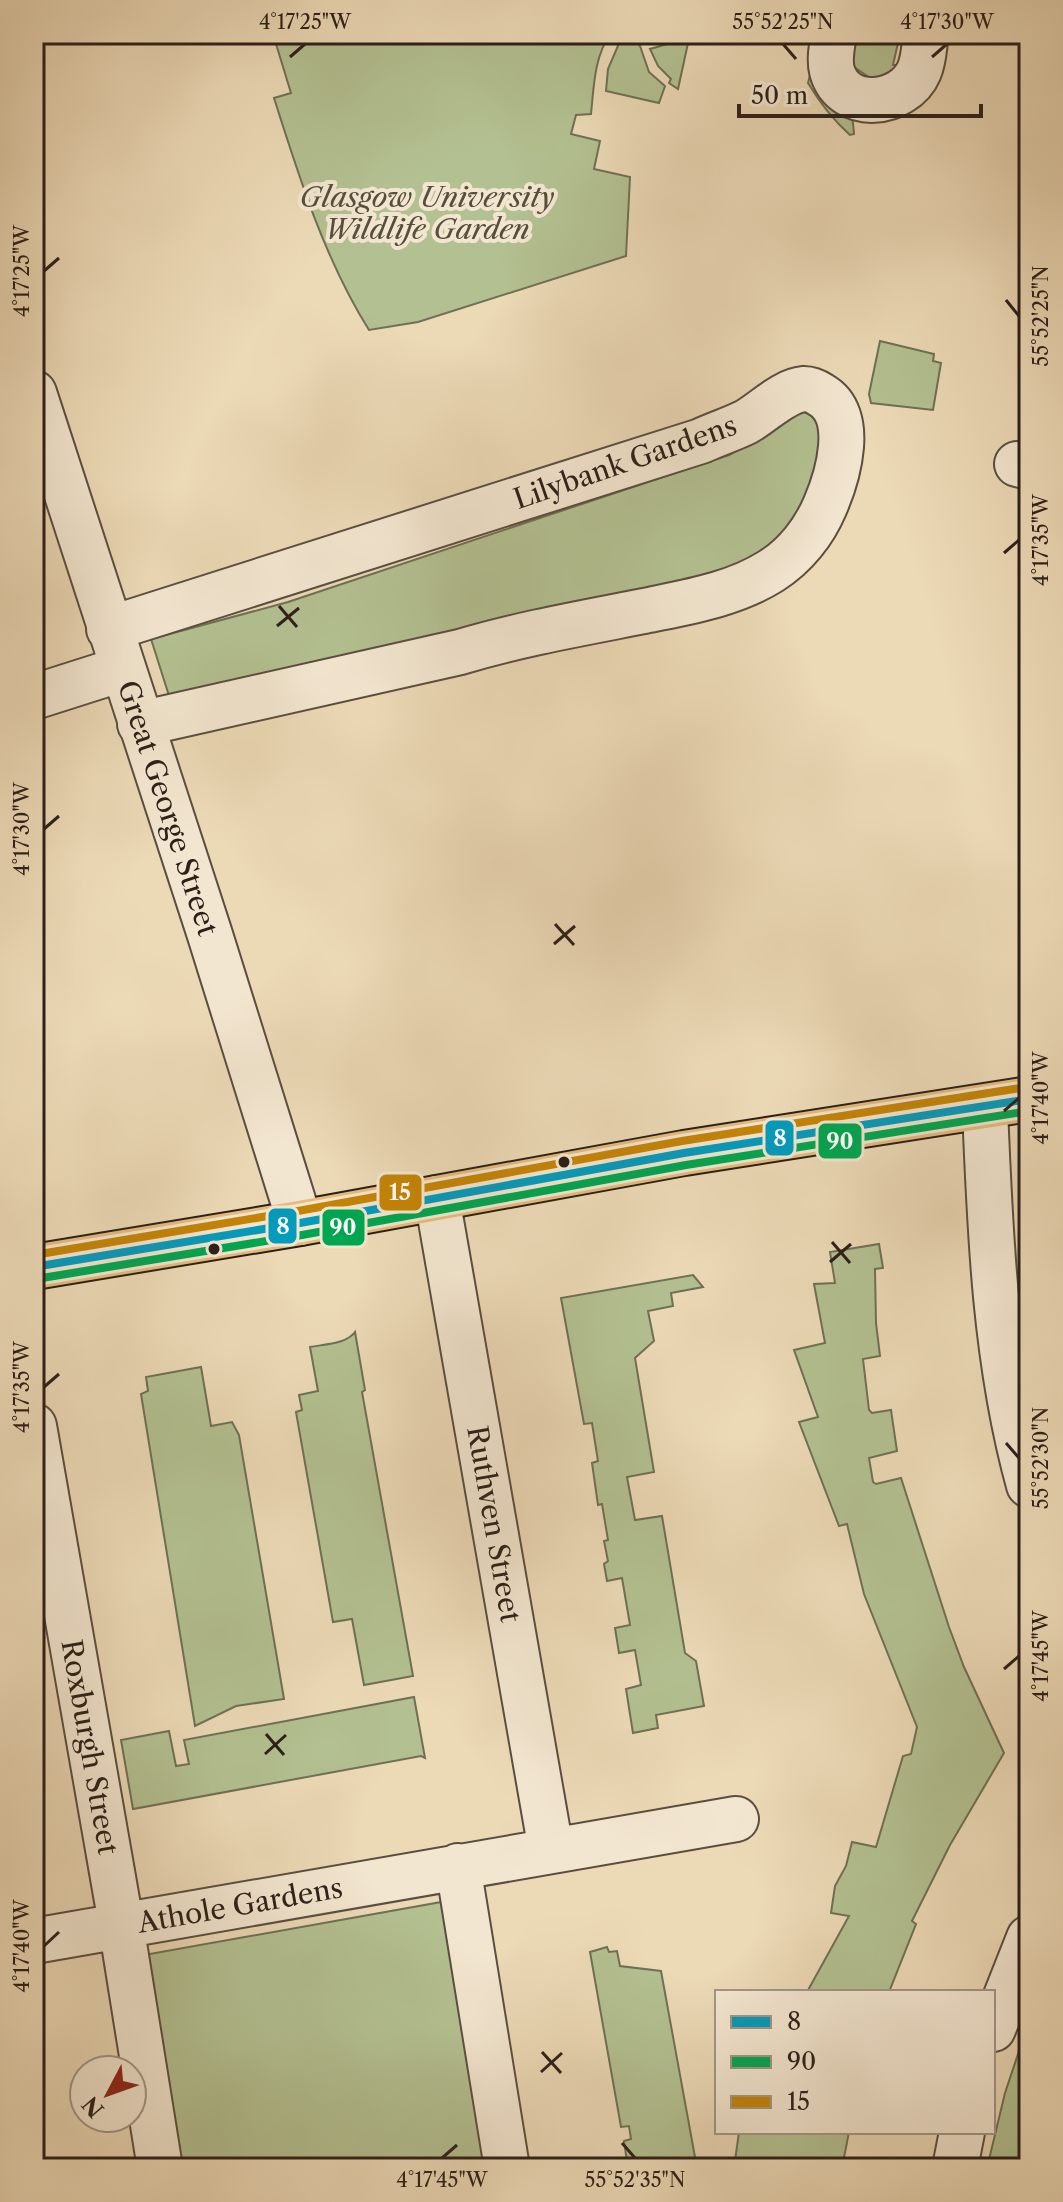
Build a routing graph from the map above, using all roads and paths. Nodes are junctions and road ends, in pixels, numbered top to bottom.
1 (834, 34) edge
2 (926, 34) edge
3 (34, 393) edge
4 (115, 649) junction
5 (34, 697) edge
6 (140, 724) junction
7 (1029, 1099) edge
8 (985, 1108) junction
9 (437, 1198) junction
10 (300, 1223) junction
11 (34, 1267) edge
12 (34, 1426) edge
13 (1029, 1485) edge
14 (736, 1819) dead end
15 (551, 1850) junction
16 (458, 1866) junction
17 (121, 1927) junction
18 (1029, 1938) edge
19 (34, 1941) edge
20 (995, 2024) edge
21 (962, 2134) edge
22 (160, 2168) edge
23 (507, 2168) edge
24 (955, 2168) edge

1 - 2 street
3 - 4 street, Great George Street
4 - 5 street, Lilybank Gardens
4 - 6 street, Great George Street
4 - 6 street, Lilybank Gardens
6 - 10 street, Great George Street
7 - 8 main road
8 - 9 main road
8 - 13 street
9 - 10 main road
9 - 15 street, Ruthven Street
10 - 11 main road
12 - 17 street, Roxburgh Street
14 - 15 street, Athole Gardens
15 - 16 street, Athole Gardens
16 - 17 street, Athole Gardens
16 - 23 street
17 - 19 street
17 - 22 street, Athole Gardens
18 - 20 street
21 - 24 street

